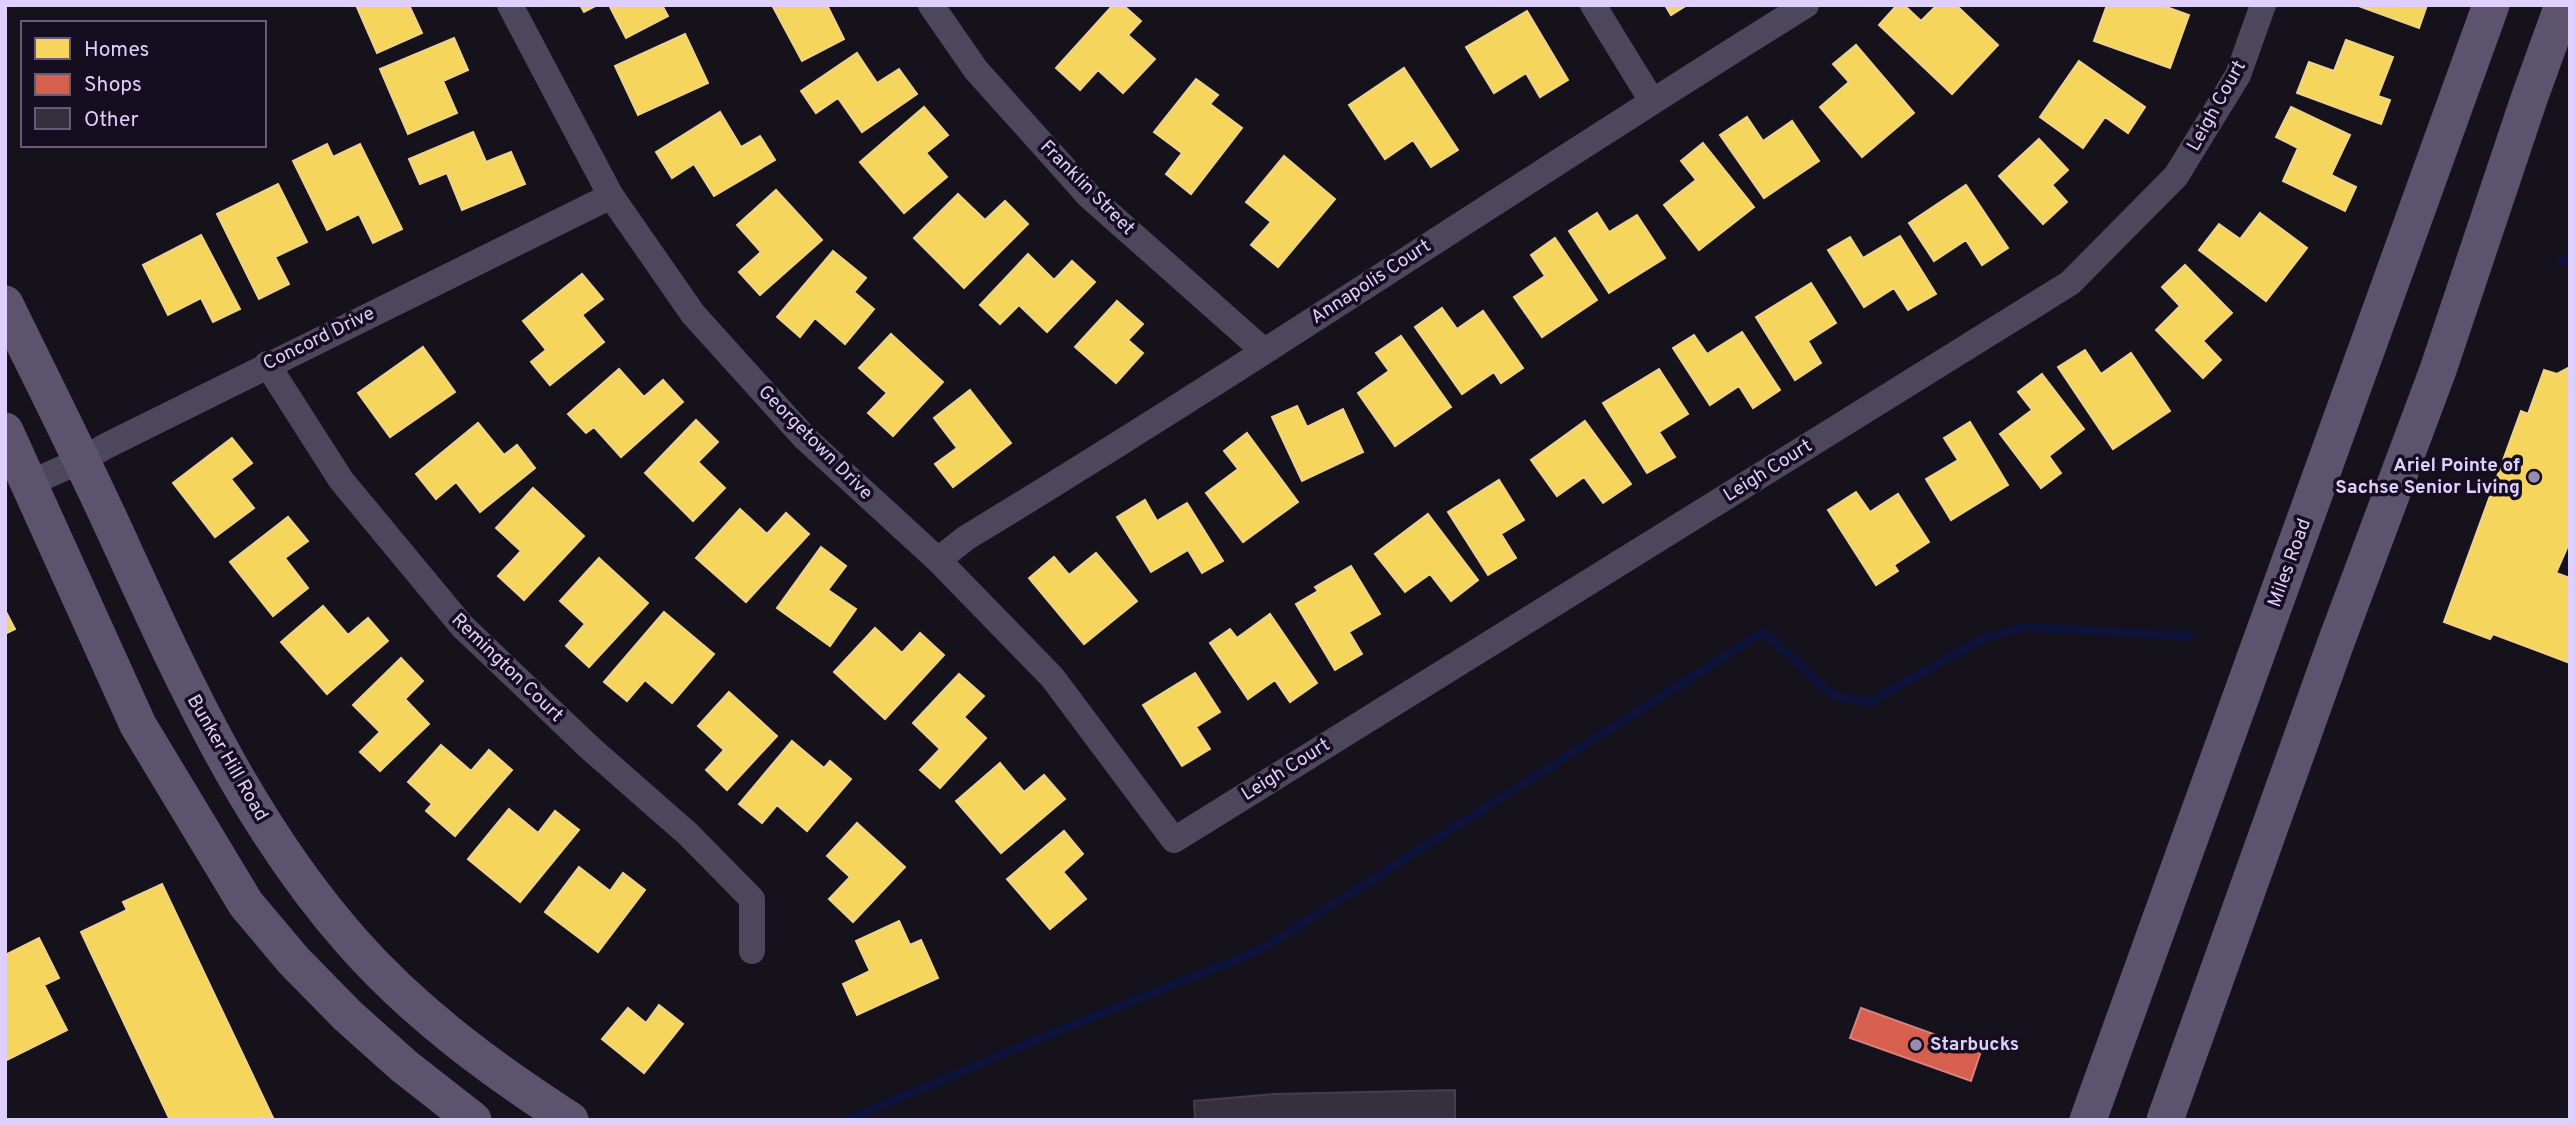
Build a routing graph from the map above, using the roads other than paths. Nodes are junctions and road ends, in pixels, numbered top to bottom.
1 (509, 5) edge
2 (931, 5) edge
3 (1592, 5) edge
4 (1806, 5) edge
5 (2263, 5) edge
6 (2491, 5) edge
7 (2563, 5) edge
8 (1652, 101) junction
9 (611, 196) junction
10 (5, 304) edge
11 (1264, 351) junction
12 (267, 364) junction
13 (5, 431) edge
14 (82, 460) junction
15 (28, 484) junction
16 (938, 560) junction
17 (1174, 840) joint
18 (752, 951) dead end
19 (473, 1120) edge
20 (570, 1120) edge
21 (2088, 1120) edge
22 (2165, 1120) edge

1 - 9 street, Georgetown Drive
2 - 11 street, Franklin Street
3 - 8 street
4 - 8 street, Annapolis Court
5 - 17 street, Leigh Court
6 - 21 main road, Miles Road
7 - 22 main road
8 - 11 street, Annapolis Court
9 - 12 street, Concord Drive
9 - 16 street, Georgetown Drive
10 - 14 main road, Bunker Hill Road
11 - 16 street, Annapolis Court
12 - 14 street, Concord Drive
12 - 18 street, Remington Court
13 - 15 main road
14 - 15 street, Concord Drive
14 - 20 main road, Bunker Hill Road
15 - 19 main road
16 - 17 street, Georgetown Drive

